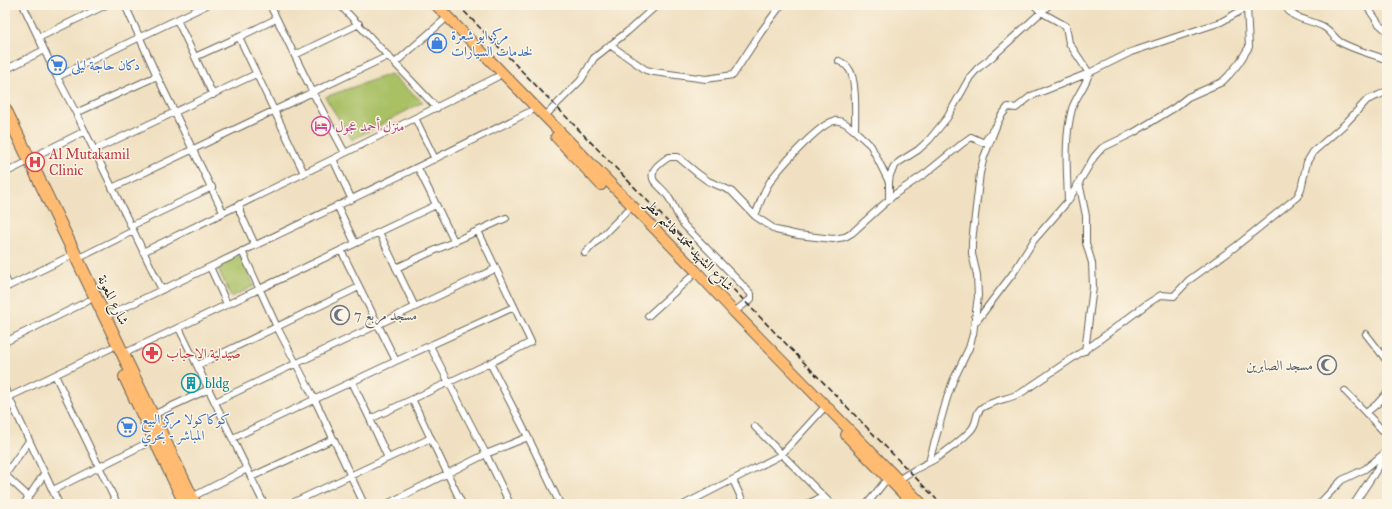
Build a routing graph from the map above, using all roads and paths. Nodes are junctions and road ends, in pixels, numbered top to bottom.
1 (23, 5) edge
2 (106, 5) edge
3 (125, 5) edge
4 (207, 5) edge
5 (270, 5) edge
6 (340, 5) edge
7 (428, 5) edge
8 (436, 5) edge
9 (657, 5) edge
10 (782, 5) edge
11 (1034, 5) edge
12 (1049, 5) edge
13 (1285, 5) edge
14 (1366, 5) edge
15 (1249, 6) edge
16 (1041, 12) junction
17 (276, 19) junction
18 (178, 20) junction
19 (443, 21) junction
20 (359, 24) junction
21 (1387, 31) edge
22 (140, 37) junction
23 (239, 37) junction
24 (38, 38) junction
25 (610, 45) junction
26 (44, 50) junction
27 (295, 55) junction
28 (196, 56) junction
29 (388, 56) junction
30 (1387, 60) edge
31 (840, 61) dead end
32 (395, 63) junction
33 (5, 70) edge
34 (1089, 73) junction
35 (256, 74) junction
36 (157, 76) junction
37 (57, 77) junction
38 (497, 77) junction
39 (1387, 91) edge
40 (313, 92) junction
41 (214, 95) junction
42 (437, 108) junction
43 (5, 110) edge
44 (274, 111) junction
45 (531, 111) junction
46 (175, 112) junction
47 (76, 113) junction
48 (545, 116) junction
49 (415, 118) junction
50 (997, 124) junction
51 (5, 127) edge
52 (84, 131) junction
53 (855, 131) junction
54 (194, 149) junction
55 (94, 150) junction
56 (345, 153) junction
57 (333, 159) junction
58 (435, 159) junction
59 (26, 162) junction
60 (418, 168) junction
61 (5, 173) edge
62 (304, 174) junction
63 (889, 182) junction
64 (1079, 182) junction
65 (212, 187) junction
66 (112, 188) junction
67 (351, 198) junction
68 (889, 199) junction
69 (1068, 201) junction
70 (240, 204) junction
71 (337, 205) junction
72 (436, 205) junction
73 (627, 211) junction
74 (223, 212) junction
75 (755, 216) junction
76 (506, 218) dead end
77 (132, 229) junction
78 (478, 231) junction
79 (379, 232) junction
80 (454, 241) junction
81 (355, 243) junction
82 (255, 245) junction
83 (341, 250) junction
84 (143, 252) junction
85 (242, 252) junction
86 (584, 253) dead end
87 (72, 258) junction
88 (210, 267) junction
89 (396, 268) junction
90 (495, 269) junction
91 (5, 277) edge
92 (691, 277) junction
93 (7, 287) edge
94 (359, 287) junction
95 (260, 289) junction
96 (162, 290) junction
97 (88, 301) junction
98 (227, 304) junction
99 (415, 307) junction
100 (514, 307) junction
101 (734, 312) junction
102 (648, 316) dead end
103 (105, 317) junction
104 (377, 324) junction
105 (975, 324) junction
106 (277, 327) junction
107 (180, 328) junction
108 (1366, 334) dead end
109 (5, 342) edge
110 (430, 346) junction
111 (111, 348) junction
112 (1085, 351) junction
113 (123, 354) junction
114 (396, 361) junction
115 (1387, 361) edge
116 (296, 363) junction
117 (490, 363) junction
118 (198, 365) junction
119 (55, 374) junction
120 (352, 382) junction
121 (448, 383) junction
122 (5, 389) edge
123 (209, 389) junction
124 (1345, 391) dead end
125 (1387, 393) edge
126 (7, 399) edge
127 (412, 399) junction
128 (314, 400) junction
129 (215, 402) junction
130 (822, 410) junction
131 (1366, 413) junction
132 (153, 415) junction
133 (370, 419) junction
134 (755, 427) dead end
135 (1387, 435) edge
136 (528, 437) junction
137 (233, 438) junction
138 (430, 438) junction
139 (155, 439) junction
140 (333, 439) junction
141 (29, 441) junction
142 (1387, 453) edge
143 (486, 454) junction
144 (781, 455) junction
145 (388, 458) junction
146 (929, 462) junction
147 (99, 467) junction
148 (247, 469) junction
149 (448, 473) junction
150 (44, 474) junction
151 (5, 475) edge
152 (350, 476) junction
153 (251, 477) junction
154 (733, 480) junction
155 (893, 481) junction
156 (53, 490) junction
157 (29, 497) junction
158 (823, 497) junction
159 (191, 502) edge
160 (24, 504) edge
161 (59, 504) edge
162 (117, 504) edge
163 (264, 504) edge
164 (290, 504) edge
165 (364, 504) edge
166 (386, 504) edge
167 (462, 504) edge
168 (510, 504) edge
169 (560, 504) edge
170 (685, 504) edge
171 (744, 504) edge
172 (807, 504) edge
173 (831, 504) edge
174 (867, 504) edge
175 (913, 504) edge
176 (922, 504) edge
177 (1319, 504) edge
178 (1354, 504) edge

1 - 24 street
2 - 24 street
3 - 22 street
4 - 18 street
5 - 17 street
6 - 20 street
7 - 19 main road, شارع الشهيد محمد هاشم مطر
8 - 48 main road, شارع الشهيد محمد هاشم مطر
9 - 25 street
10 - 25 street
11 - 16 street
12 - 16 street
13 - 30 street
14 - 21 street
15 - 34 street
15 - 64 street
16 - 34 street
16 - 63 street
17 - 23 street
17 - 27 street
18 - 22 street
18 - 28 street
19 - 32 street
19 - 38 main road, شارع الشهيد محمد هاشم مطر
20 - 27 street
20 - 29 street
22 - 36 street
22 - 37 street
23 - 28 street
23 - 35 street
24 - 26 street
25 - 48 street
26 - 33 street
26 - 37 street
27 - 40 street
28 - 41 street
29 - 32 street
29 - 40 street
31 - 53 street
32 - 42 street
34 - 50 street
34 - 69 street
35 - 41 street
35 - 44 street
36 - 46 street
36 - 47 street
37 - 47 street
38 - 42 street
38 - 45 main road, شارع الشهيد محمد هاشم مطر
39 - 112 street
40 - 44 street
40 - 56 street
41 - 46 street
42 - 49 street
43 - 59 highway, شارع المعونة
44 - 54 street
44 - 62 street
45 - 58 street
45 - 73 main road, شارع الشهيد محمد هاشم مطر
46 - 54 street
46 - 55 street
47 - 52 street
48 - 101 main road, شارع الشهيد محمد هاشم مطر
49 - 56 street
49 - 58 street
50 - 68 street
50 - 105 street
51 - 59 highway, شارع المعونة
52 - 55 street
52 - 59 street
53 - 63 street
53 - 75 street
54 - 65 street
54 - 66 street
55 - 66 street
56 - 57 street
57 - 62 street
57 - 67 street
58 - 60 street
59 - 61 street
59 - 87 highway, شارع المعونة
60 - 67 street
60 - 72 street
62 - 70 street
63 - 68 street
64 - 69 street
64 - 112 street
65 - 74 street
65 - 77 street
66 - 77 street
67 - 71 street
68 - 75 street
69 - 105 street
70 - 74 street
70 - 82 street
71 - 81 street
71 - 82 street
72 - 79 street
72 - 80 street
73 - 86 street
73 - 92 main road, شارع الشهيد محمد هاشم مطر
74 - 84 street
75 - 101 street
76 - 78 street
77 - 84 street
77 - 87 street
78 - 80 street
78 - 90 street
79 - 81 street
79 - 89 street
80 - 89 street
81 - 83 street
82 - 85 street
83 - 94 street
83 - 95 street
84 - 96 street
85 - 88 street
85 - 95 street
87 - 93 street
87 - 97 highway, شارع المعونة
87 - 103 highway, شارع المعونة
88 - 96 street
88 - 98 street
89 - 99 street
90 - 99 street
90 - 100 street
91 - 93 street
92 - 102 street
92 - 130 main road, شارع الشهيد محمد هاشم مطر
94 - 104 street
94 - 106 street
95 - 98 street
95 - 106 street
96 - 103 street
97 - 109 street
97 - 111 highway, شارع المعونة
98 - 107 street
99 - 104 street
100 - 110 street
100 - 117 street
101 - 155 main road, شارع الشهيد محمد هاشم مطر
103 - 113 highway, شارع المعونة
104 - 114 street
104 - 116 street
105 - 146 street
106 - 116 street
106 - 118 street
107 - 113 street
107 - 118 street
108 - 115 street
110 - 114 street
110 - 121 street
111 - 119 street
111 - 139 highway, شارع المعونة
112 - 146 street
113 - 132 highway, شارع المعونة
114 - 120 street
116 - 128 street
116 - 129 street
117 - 121 street
117 - 136 street
118 - 123 street
119 - 126 street
119 - 147 street
120 - 128 street
120 - 133 street
121 - 127 street
121 - 143 street
122 - 126 street
123 - 129 street
123 - 132 street
124 - 131 street
125 - 131 street
126 - 141 street
127 - 133 street
127 - 138 street
128 - 137 street
128 - 140 street
129 - 137 street
130 - 144 street
130 - 155 main road, شارع الشهيد محمد هاشم مطر
131 - 135 street
132 - 159 highway, شارع المعونة
133 - 145 street
134 - 144 street
136 - 143 street
136 - 169 street
137 - 148 street
138 - 145 street
138 - 149 street
139 - 147 street
139 - 159 highway, شارع المعونة
140 - 152 street
140 - 153 street
141 - 150 street
141 - 151 street
142 - 177 street
142 - 178 street
143 - 149 street
143 - 168 street
144 - 154 street
144 - 158 street
145 - 152 street
146 - 155 street
147 - 156 street
147 - 162 street
148 - 153 street
148 - 159 street
149 - 166 street
149 - 167 street
150 - 156 street
150 - 157 street
151 - 157 street
152 - 164 street
152 - 165 street
153 - 163 street
154 - 170 street
154 - 171 street
155 - 174 street
155 - 175 main road, شارع الشهيد محمد هاشم مطر
155 - 176 main road, شارع الشهيد محمد هاشم مطر
156 - 161 street
157 - 160 street
158 - 172 street
158 - 173 street

